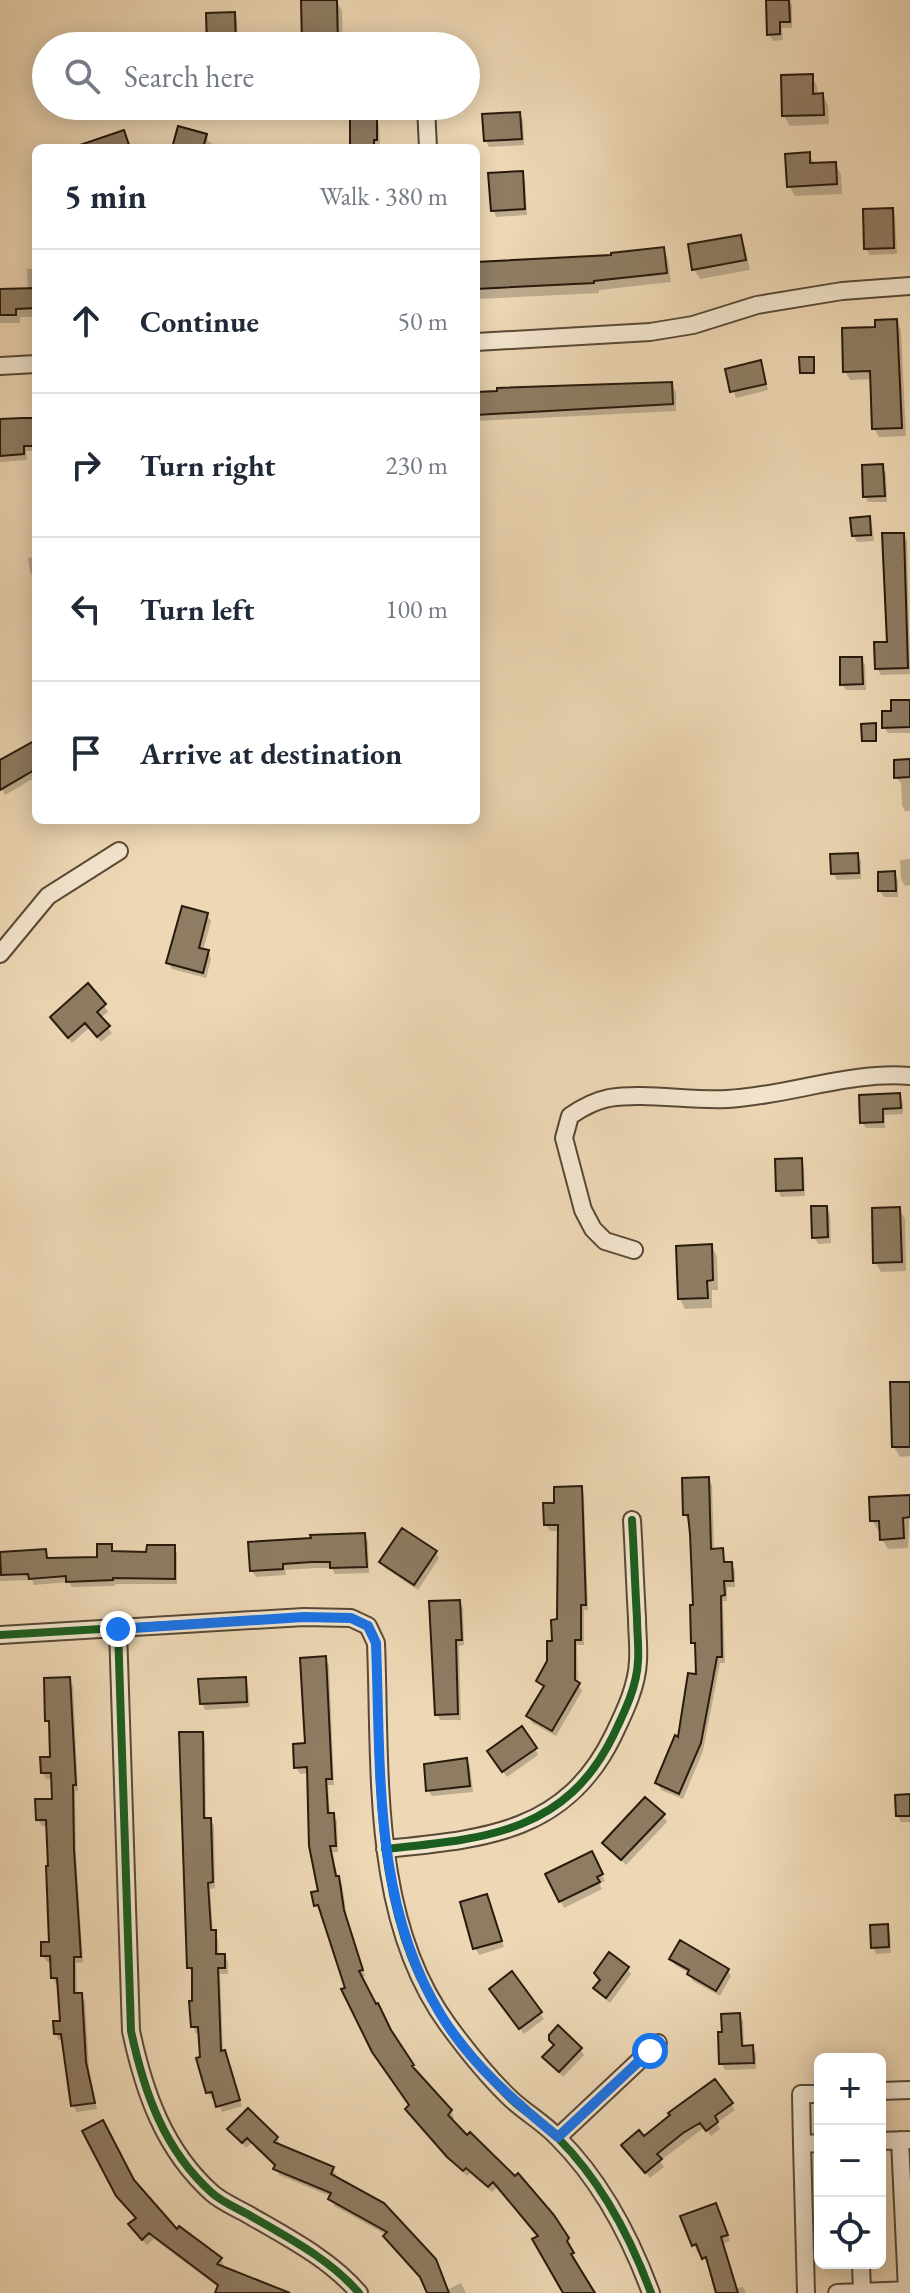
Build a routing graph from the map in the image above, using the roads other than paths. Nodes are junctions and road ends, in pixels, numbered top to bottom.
1 (427, 120) edge
2 (428, 144) edge
3 (910, 286) edge
4 (480, 342) edge
5 (32, 364) edge
6 (0, 366) edge
7 (119, 851) dead end
8 (0, 954) edge
9 (910, 1076) edge
10 (634, 1250) dead end
11 (632, 1520) dead end
12 (118, 1629) junction
13 (0, 1635) edge
14 (385, 1849) junction
15 (658, 2043) dead end
16 (910, 2090) edge
17 (886, 2091) edge
18 (814, 2094) edge
19 (558, 2137) junction
20 (905, 2140) edge
21 (814, 2143) edge
22 (802, 2144) junction
23 (861, 2269) edge
24 (908, 2290) edge
25 (862, 2292) edge
26 (359, 2293) edge
27 (651, 2293) edge
28 (806, 2293) edge
29 (837, 2293) edge

1 - 2 street
3 - 4 street
5 - 6 street
7 - 8 street
9 - 10 street
11 - 14 street
12 - 13 street
12 - 14 street
12 - 26 street
14 - 19 street
15 - 19 street
16 - 17 street
18 - 22 street
19 - 27 street
20 - 24 street
21 - 22 street
22 - 28 street
23 - 25 street
24 - 25 street
25 - 29 street

